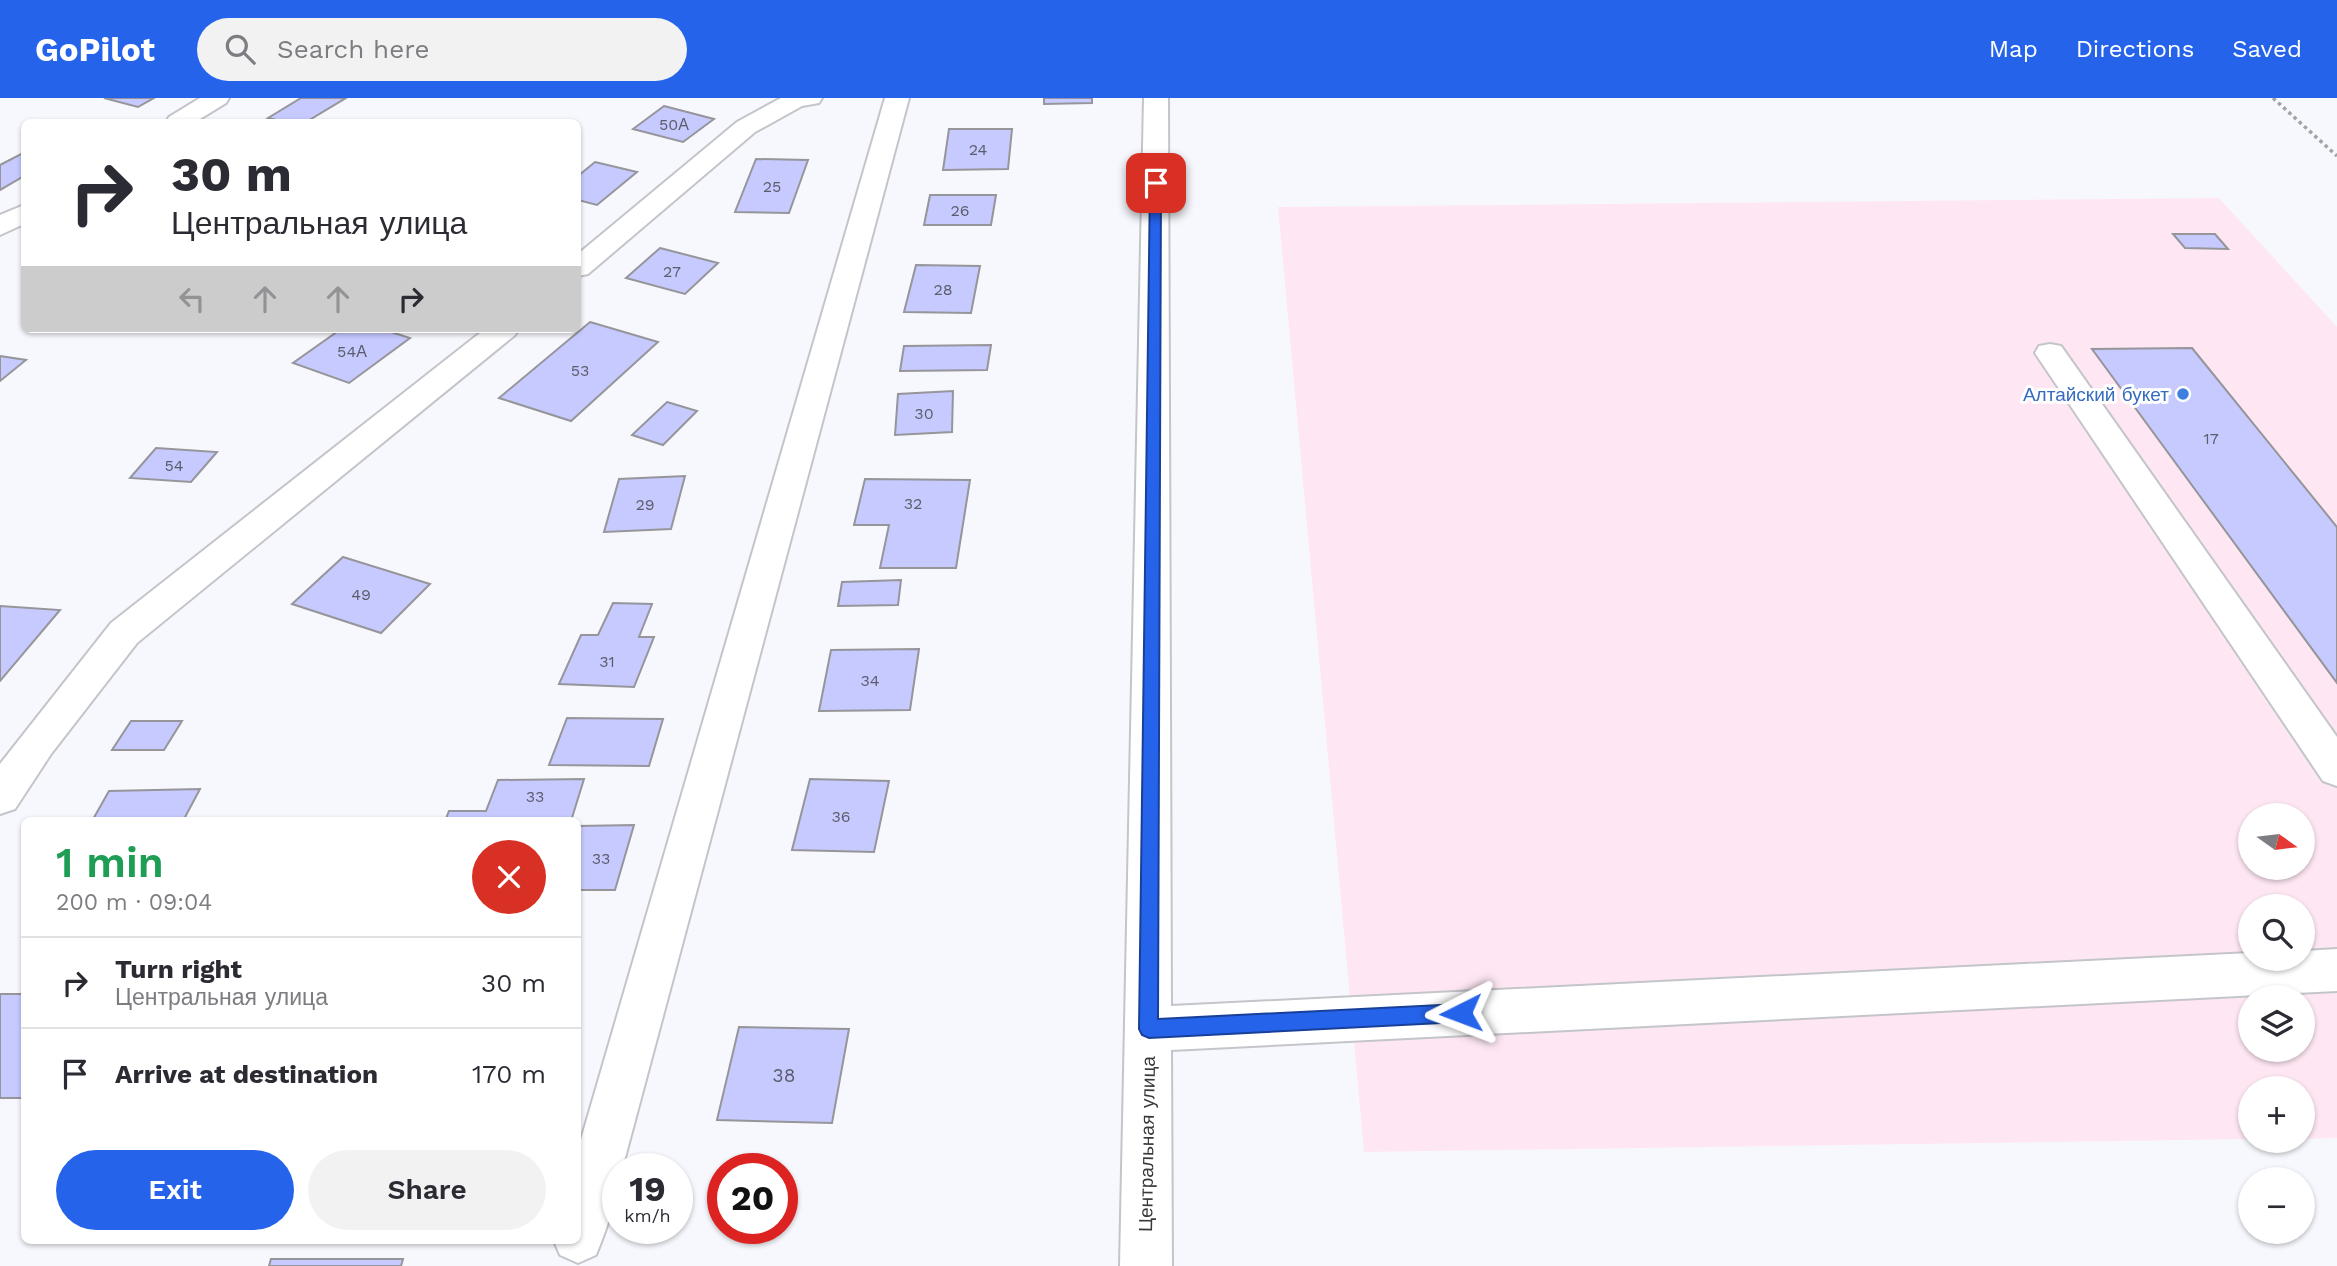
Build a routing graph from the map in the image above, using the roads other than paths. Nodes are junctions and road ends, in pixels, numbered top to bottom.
1 (217, 98) edge
2 (810, 98) edge
3 (897, 98) edge
4 (1156, 98) edge
5 (183, 119) edge
6 (21, 215) edge
7 (0, 227) edge
8 (581, 265) edge
9 (500, 333) edge
10 (2050, 353) dead end
11 (2337, 769) edge
12 (0, 797) edge
13 (2337, 970) edge
14 (1149, 1029) junction
15 (581, 1225) edge
16 (576, 1244) edge
17 (569, 1266) edge
18 (1146, 1266) edge

1 - 5 street
2 - 8 street
3 - 15 street
4 - 14 street, Центральная улица
6 - 7 street
9 - 12 street
10 - 11 street
13 - 14 street
14 - 18 street, Центральная улица
16 - 17 street

